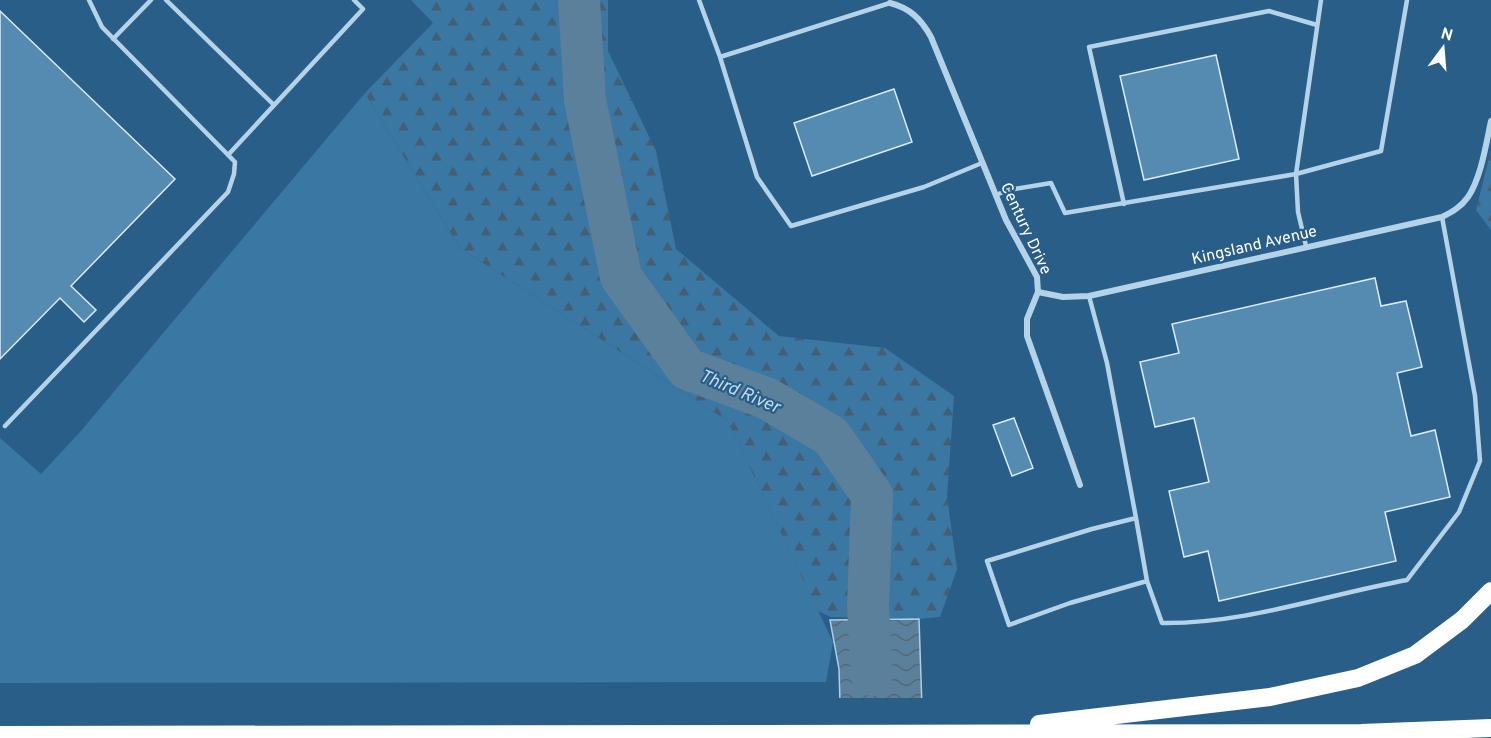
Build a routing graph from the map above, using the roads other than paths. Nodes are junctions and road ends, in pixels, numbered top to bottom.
1 (89, 0) edge
2 (151, 0) edge
3 (166, 0) edge
4 (354, 0) edge
5 (699, 0) edge
6 (1322, 0) edge
7 (1407, 0) edge
8 (890, 3) joint
9 (1317, 25) junction
10 (113, 39) junction
11 (720, 57) junction
12 (274, 105) junction
13 (1491, 121) edge
14 (228, 155) junction
15 (982, 163) junction
16 (1296, 174) junction
17 (996, 195) junction
18 (1124, 204) junction
19 (1442, 217) junction
20 (1306, 246) junction
21 (1038, 292) junction
22 (1089, 296) junction
23 (5, 426) dead end
24 (1080, 485) dead end
25 (1136, 518) junction
26 (1147, 581) junction
27 (1491, 591) edge
28 (1491, 728) edge
29 (950, 734) junction
30 (0, 735) edge

1 - 10 lane
2 - 10 lane
3 - 12 lane
4 - 12 lane
5 - 11 lane
6 - 9 lane
7 - 16 lane
8 - 11 lane
8 - 15 street, Century Drive
9 - 16 lane
9 - 18 lane
10 - 14 lane
11 - 15 lane
12 - 14 lane
13 - 19 street, Kingsland Avenue
14 - 23 lane
15 - 17 street, Century Drive
16 - 18 lane
16 - 20 lane
17 - 18 lane
17 - 21 street, Century Drive
19 - 20 street, Kingsland Avenue
19 - 26 lane
20 - 22 street, Kingsland Avenue
21 - 22 street, Kingsland Avenue
21 - 24 street, Century Drive
22 - 25 lane
25 - 26 lane
25 - 26 lane
27 - 29 highway
28 - 29 highway
29 - 30 highway

